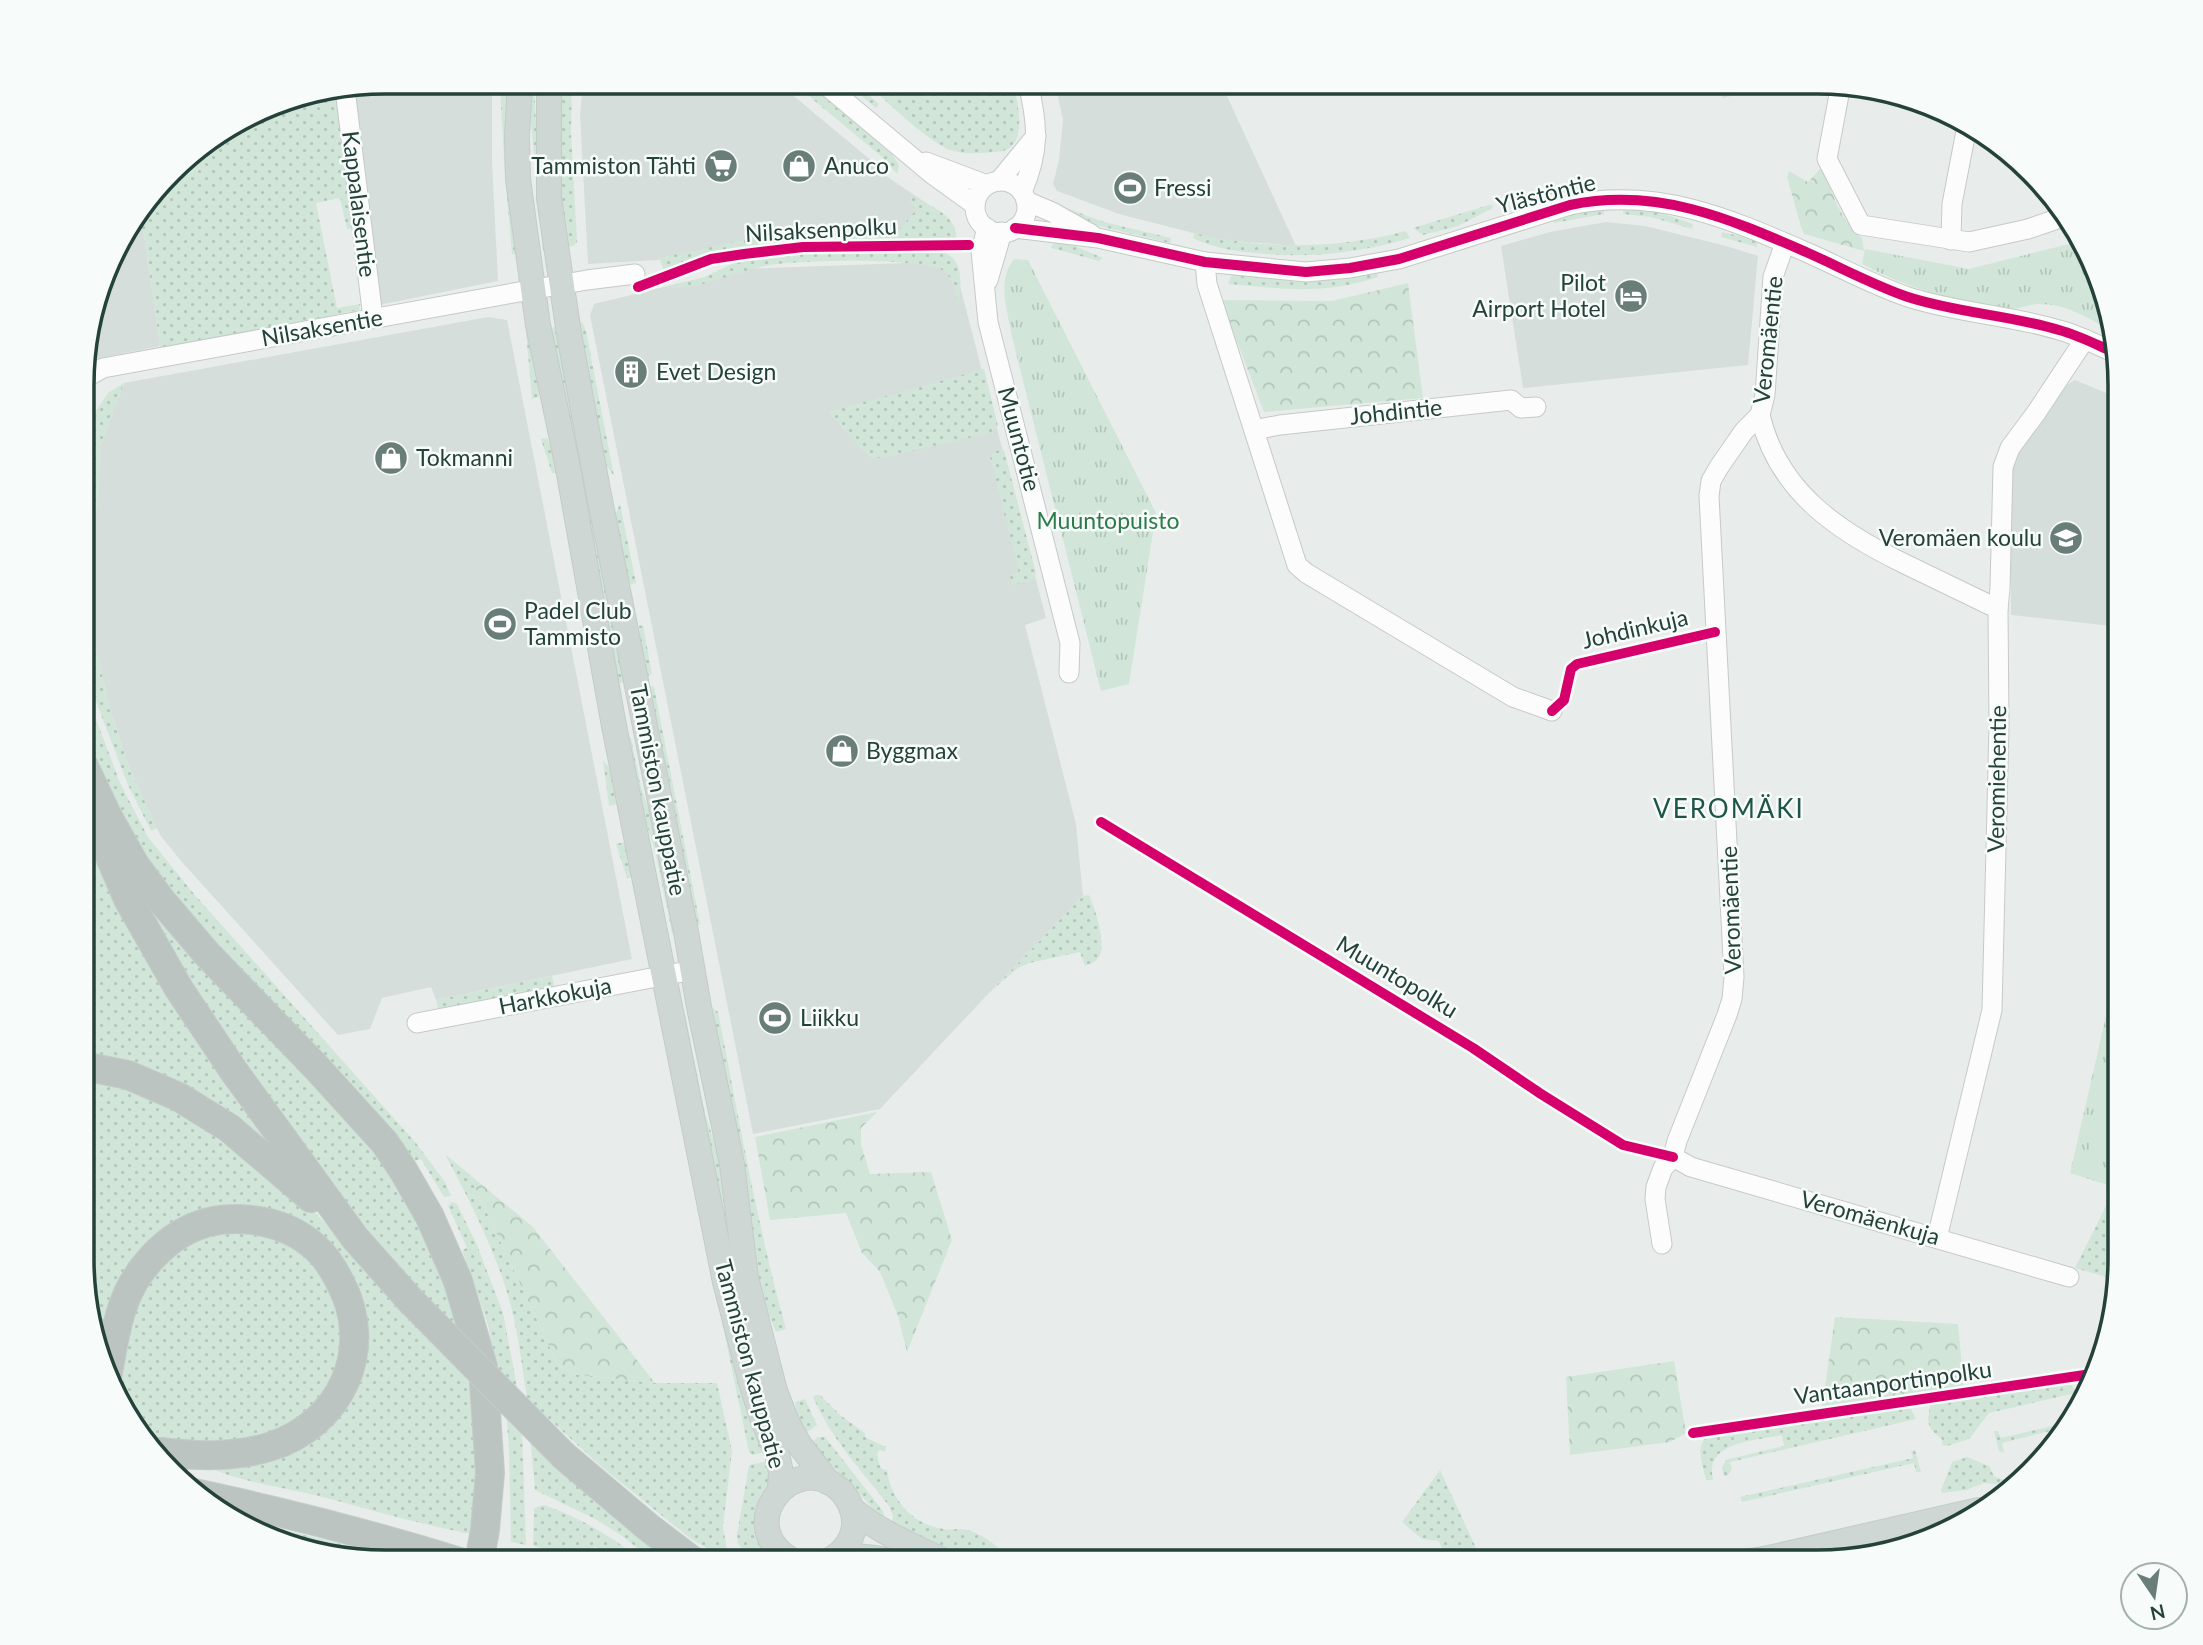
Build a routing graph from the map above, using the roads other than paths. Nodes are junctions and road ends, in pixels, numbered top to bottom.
1 (519, 94) edge
2 (549, 94) edge
3 (836, 94) edge
4 (1031, 94) edge
5 (1839, 95) edge
6 (346, 97) edge
7 (1036, 135) junction
8 (1965, 135) edge
9 (911, 157) junction
10 (993, 183) junction
11 (1024, 196) junction
12 (975, 205) junction
13 (2056, 219) edge
14 (1001, 230) junction
15 (1098, 238) junction
16 (1951, 240) junction
17 (1785, 243) junction
18 (1205, 262) junction
19 (635, 274) dead end
20 (561, 284) junction
21 (533, 290) junction
22 (373, 318) junction
23 (2085, 339) junction
24 (2106, 349) edge
25 (95, 373) edge
26 (1536, 407) dead end
27 (1760, 415) junction
28 (1254, 430) junction
29 (1998, 609) junction
30 (1069, 673) dead end
31 (1552, 711) dead end
32 (94, 787) edge
33 (94, 820) edge
34 (693, 970) junction
35 (664, 975) junction
36 (417, 1023) dead end
37 (94, 1068) edge
38 (1673, 1157) junction
39 (355, 1238) junction
40 (1937, 1238) junction
41 (1662, 1244) dead end
42 (2069, 1277) dead end
43 (112, 1357) edge
44 (169, 1453) edge
45 (828, 1482) junction
46 (780, 1489) junction
47 (221, 1499) edge
48 (852, 1509) junction
49 (1955, 1515) edge
50 (418, 1550) edge
51 (481, 1550) edge
52 (678, 1550) edge
53 (776, 1550) edge
54 (843, 1550) edge
55 (921, 1550) edge
56 (1799, 1550) edge

1 - 21 main road, Tammiston kauppatie
2 - 20 main road, Tammiston kauppatie
3 - 9 street, Ylästöntie
4 - 7 street
5 - 16 street
6 - 22 street, Kappalaisentie
7 - 10 street
7 - 11 street
8 - 16 street
9 - 10 street, Ylästöntie
9 - 12 street, Ylästöntie
10 - 11 street, Ylästöntie
10 - 12 street
11 - 14 street
11 - 15 street, Ylästöntie
12 - 14 street, Ylästöntie
13 - 16 street
14 - 15 street, Ylästöntie
14 - 30 street, Muuntotie
15 - 18 street, Ylästöntie
17 - 18 street, Ylästöntie
17 - 23 street, Ylästöntie
17 - 27 street, Veromäentie
18 - 28 street
19 - 20 street
20 - 21 street, Nilsaksentie
20 - 34 main road, Tammiston kauppatie
21 - 22 street, Nilsaksentie
21 - 35 main road, Tammiston kauppatie
22 - 25 street, Nilsaksentie
23 - 24 street, Ylästöntie
23 - 29 street, Veromiehentie
26 - 28 street, Johdintie
27 - 29 street
27 - 38 street, Veromäentie
28 - 31 street
29 - 40 street, Veromiehentie
32 - 51 highway
33 - 39 highway
34 - 35 street, Harkkokuja
34 - 45 main road, Tammiston kauppatie
35 - 36 street, Harkkokuja
35 - 46 main road, Tammiston kauppatie
37 - 39 highway
38 - 40 street, Veromäenkuja
38 - 41 street, Veromäentie
39 - 52 highway, bridge
40 - 42 street, Veromäenkuja
43 - 44 highway
45 - 46 main road
45 - 48 main road, Tammiston kauppatie
46 - 53 main road
47 - 50 highway
48 - 54 main road
48 - 55 main road, Tammiston kauppatie
49 - 56 main road

